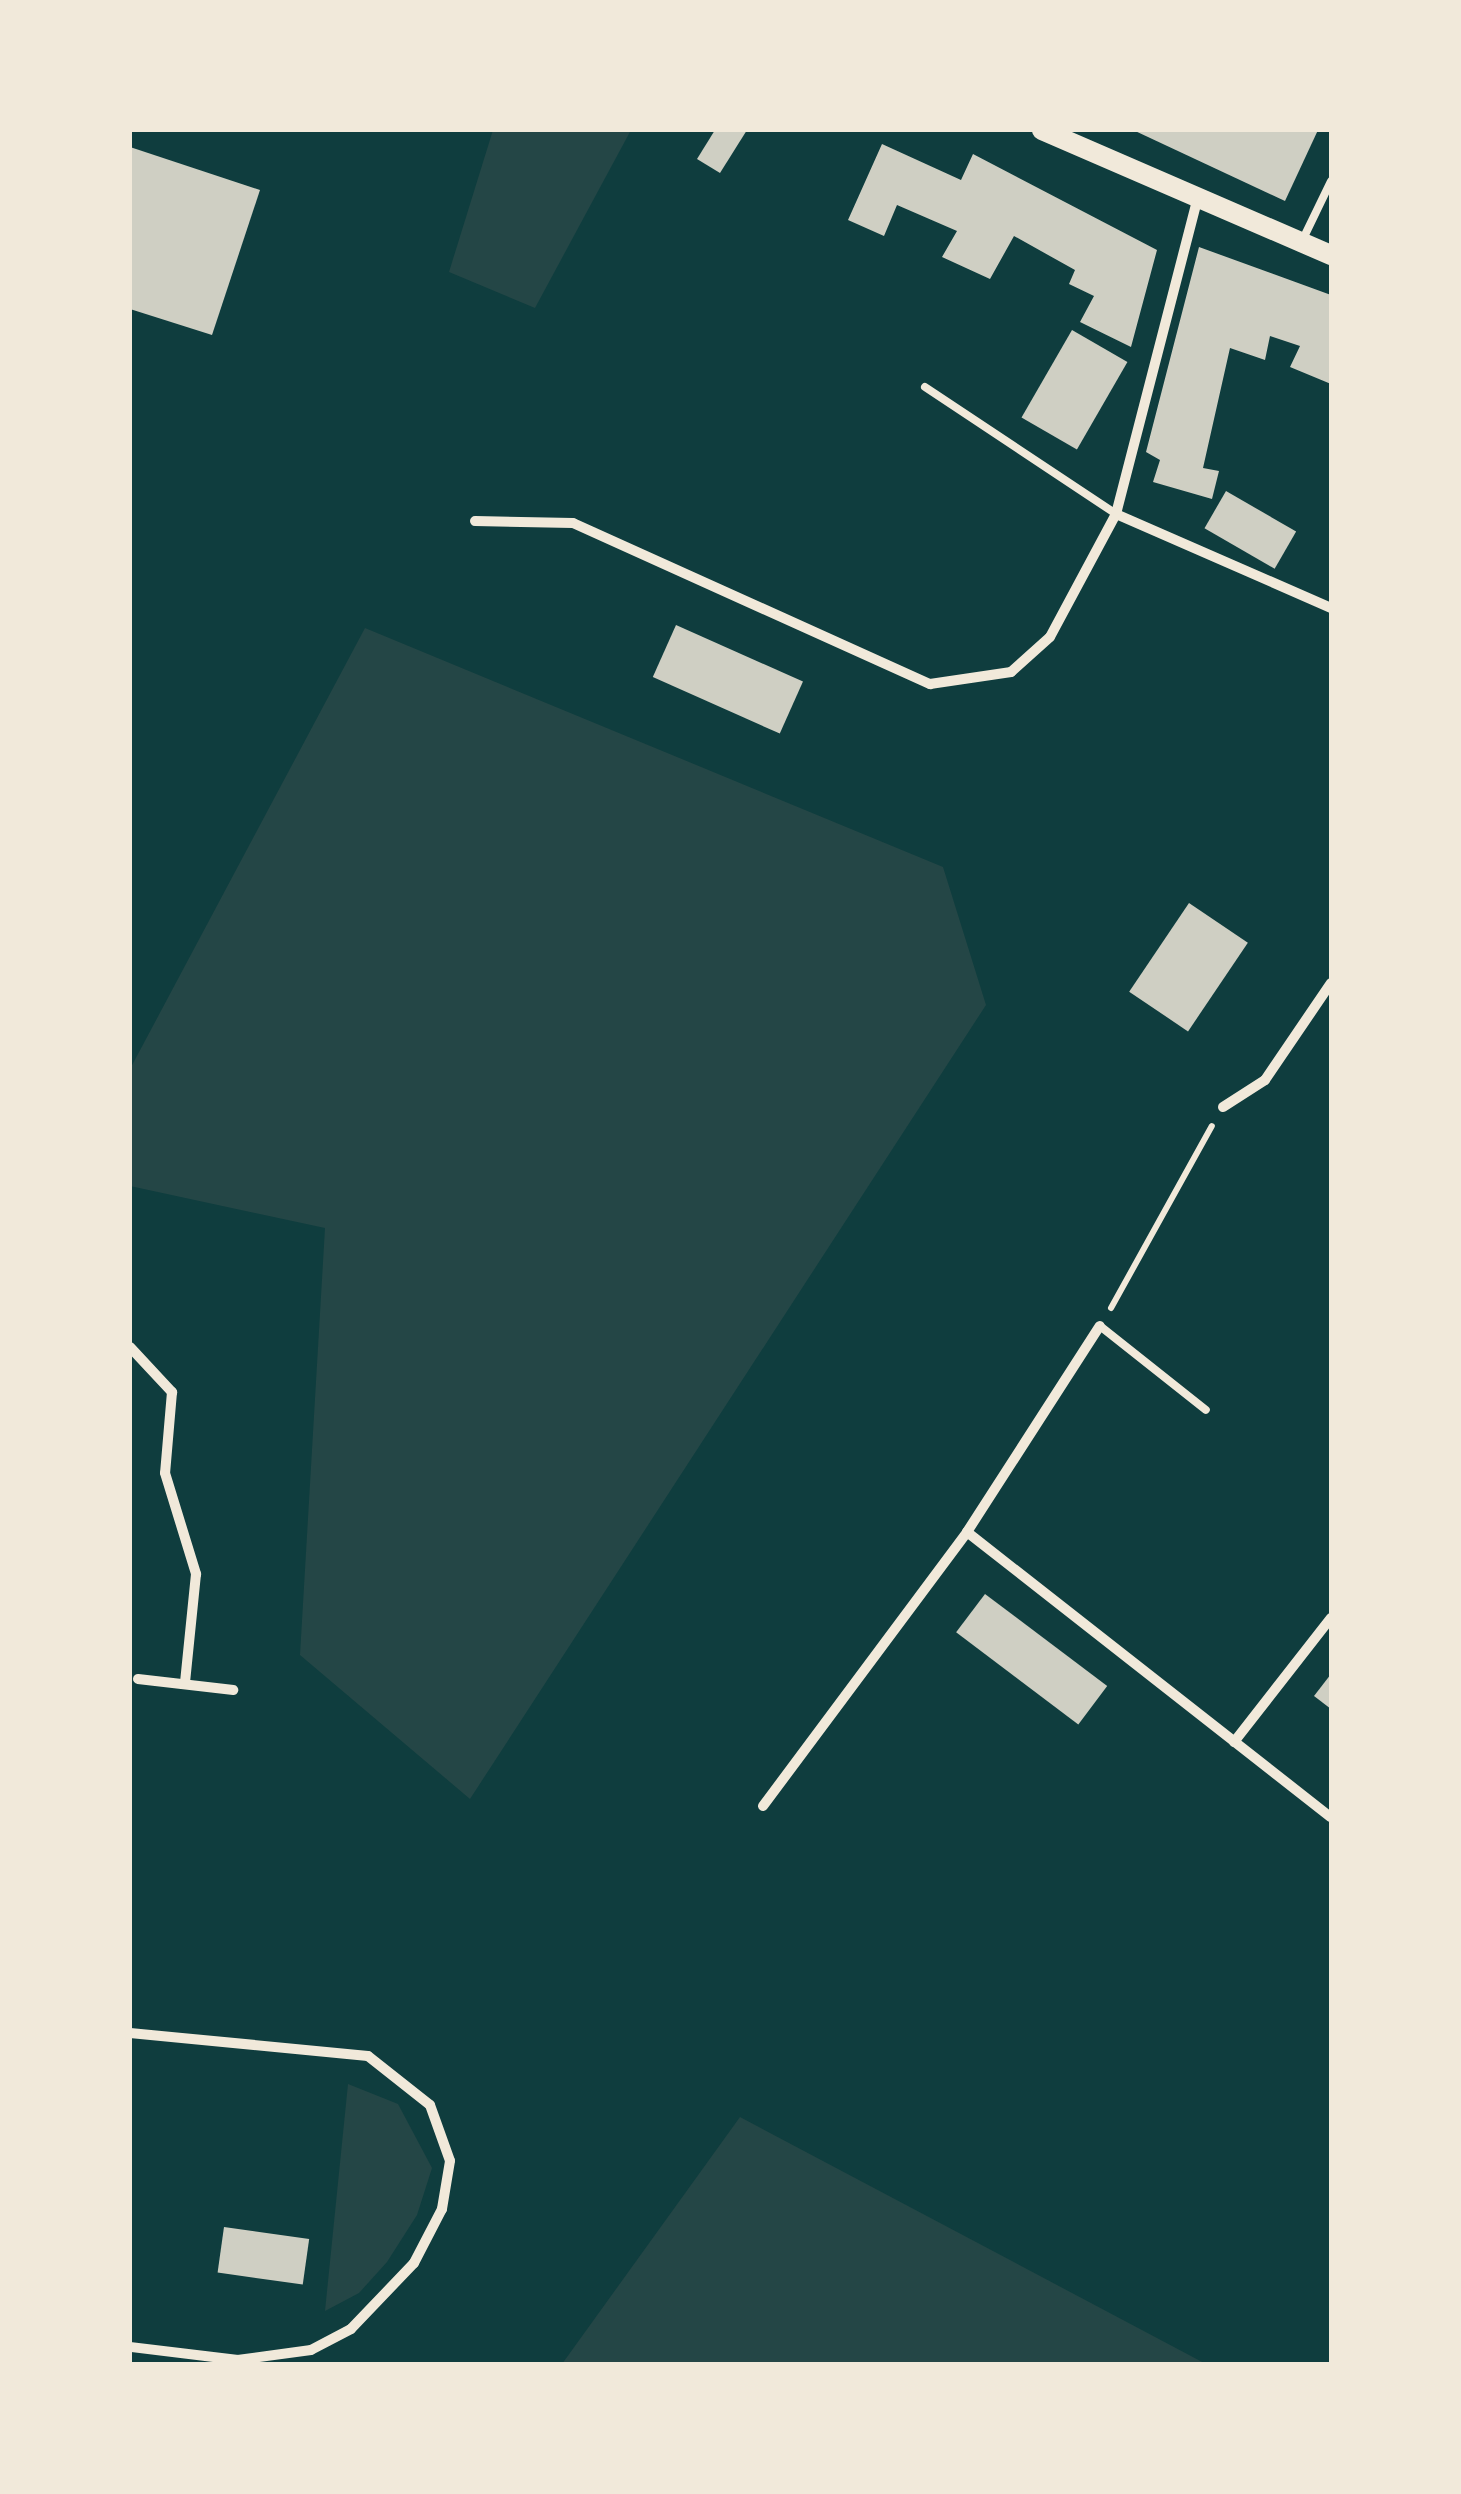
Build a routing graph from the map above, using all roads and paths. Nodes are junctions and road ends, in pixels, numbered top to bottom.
1 (1042, 130) edge
2 (1331, 181) edge
3 (1197, 200) junction
4 (1302, 243) junction
5 (1331, 255) edge
6 (924, 386) dead end
7 (1116, 514) junction
8 (475, 521) dead end
9 (1331, 608) edge
10 (1331, 983) edge
11 (1223, 1106) joint
12 (1100, 1326) junction
13 (130, 1347) edge
14 (1206, 1410) dead end
15 (967, 1532) junction
16 (1331, 1618) edge
17 (138, 1679) dead end
18 (185, 1682) junction
19 (233, 1690) dead end
20 (1234, 1742) junction
21 (764, 1806) dead end
22 (1331, 1816) edge
23 (130, 2034) edge
24 (130, 2348) edge

1 - 3 main road
2 - 4 lane
3 - 4 main road
3 - 7 street
4 - 5 main road
6 - 7 lane
7 - 8 street
7 - 9 street
10 - 11 street
11 - 12 path
12 - 14 lane
12 - 15 street
13 - 18 street
15 - 20 street
15 - 21 street
16 - 20 street
17 - 18 street
18 - 19 street
20 - 22 street
23 - 24 street

